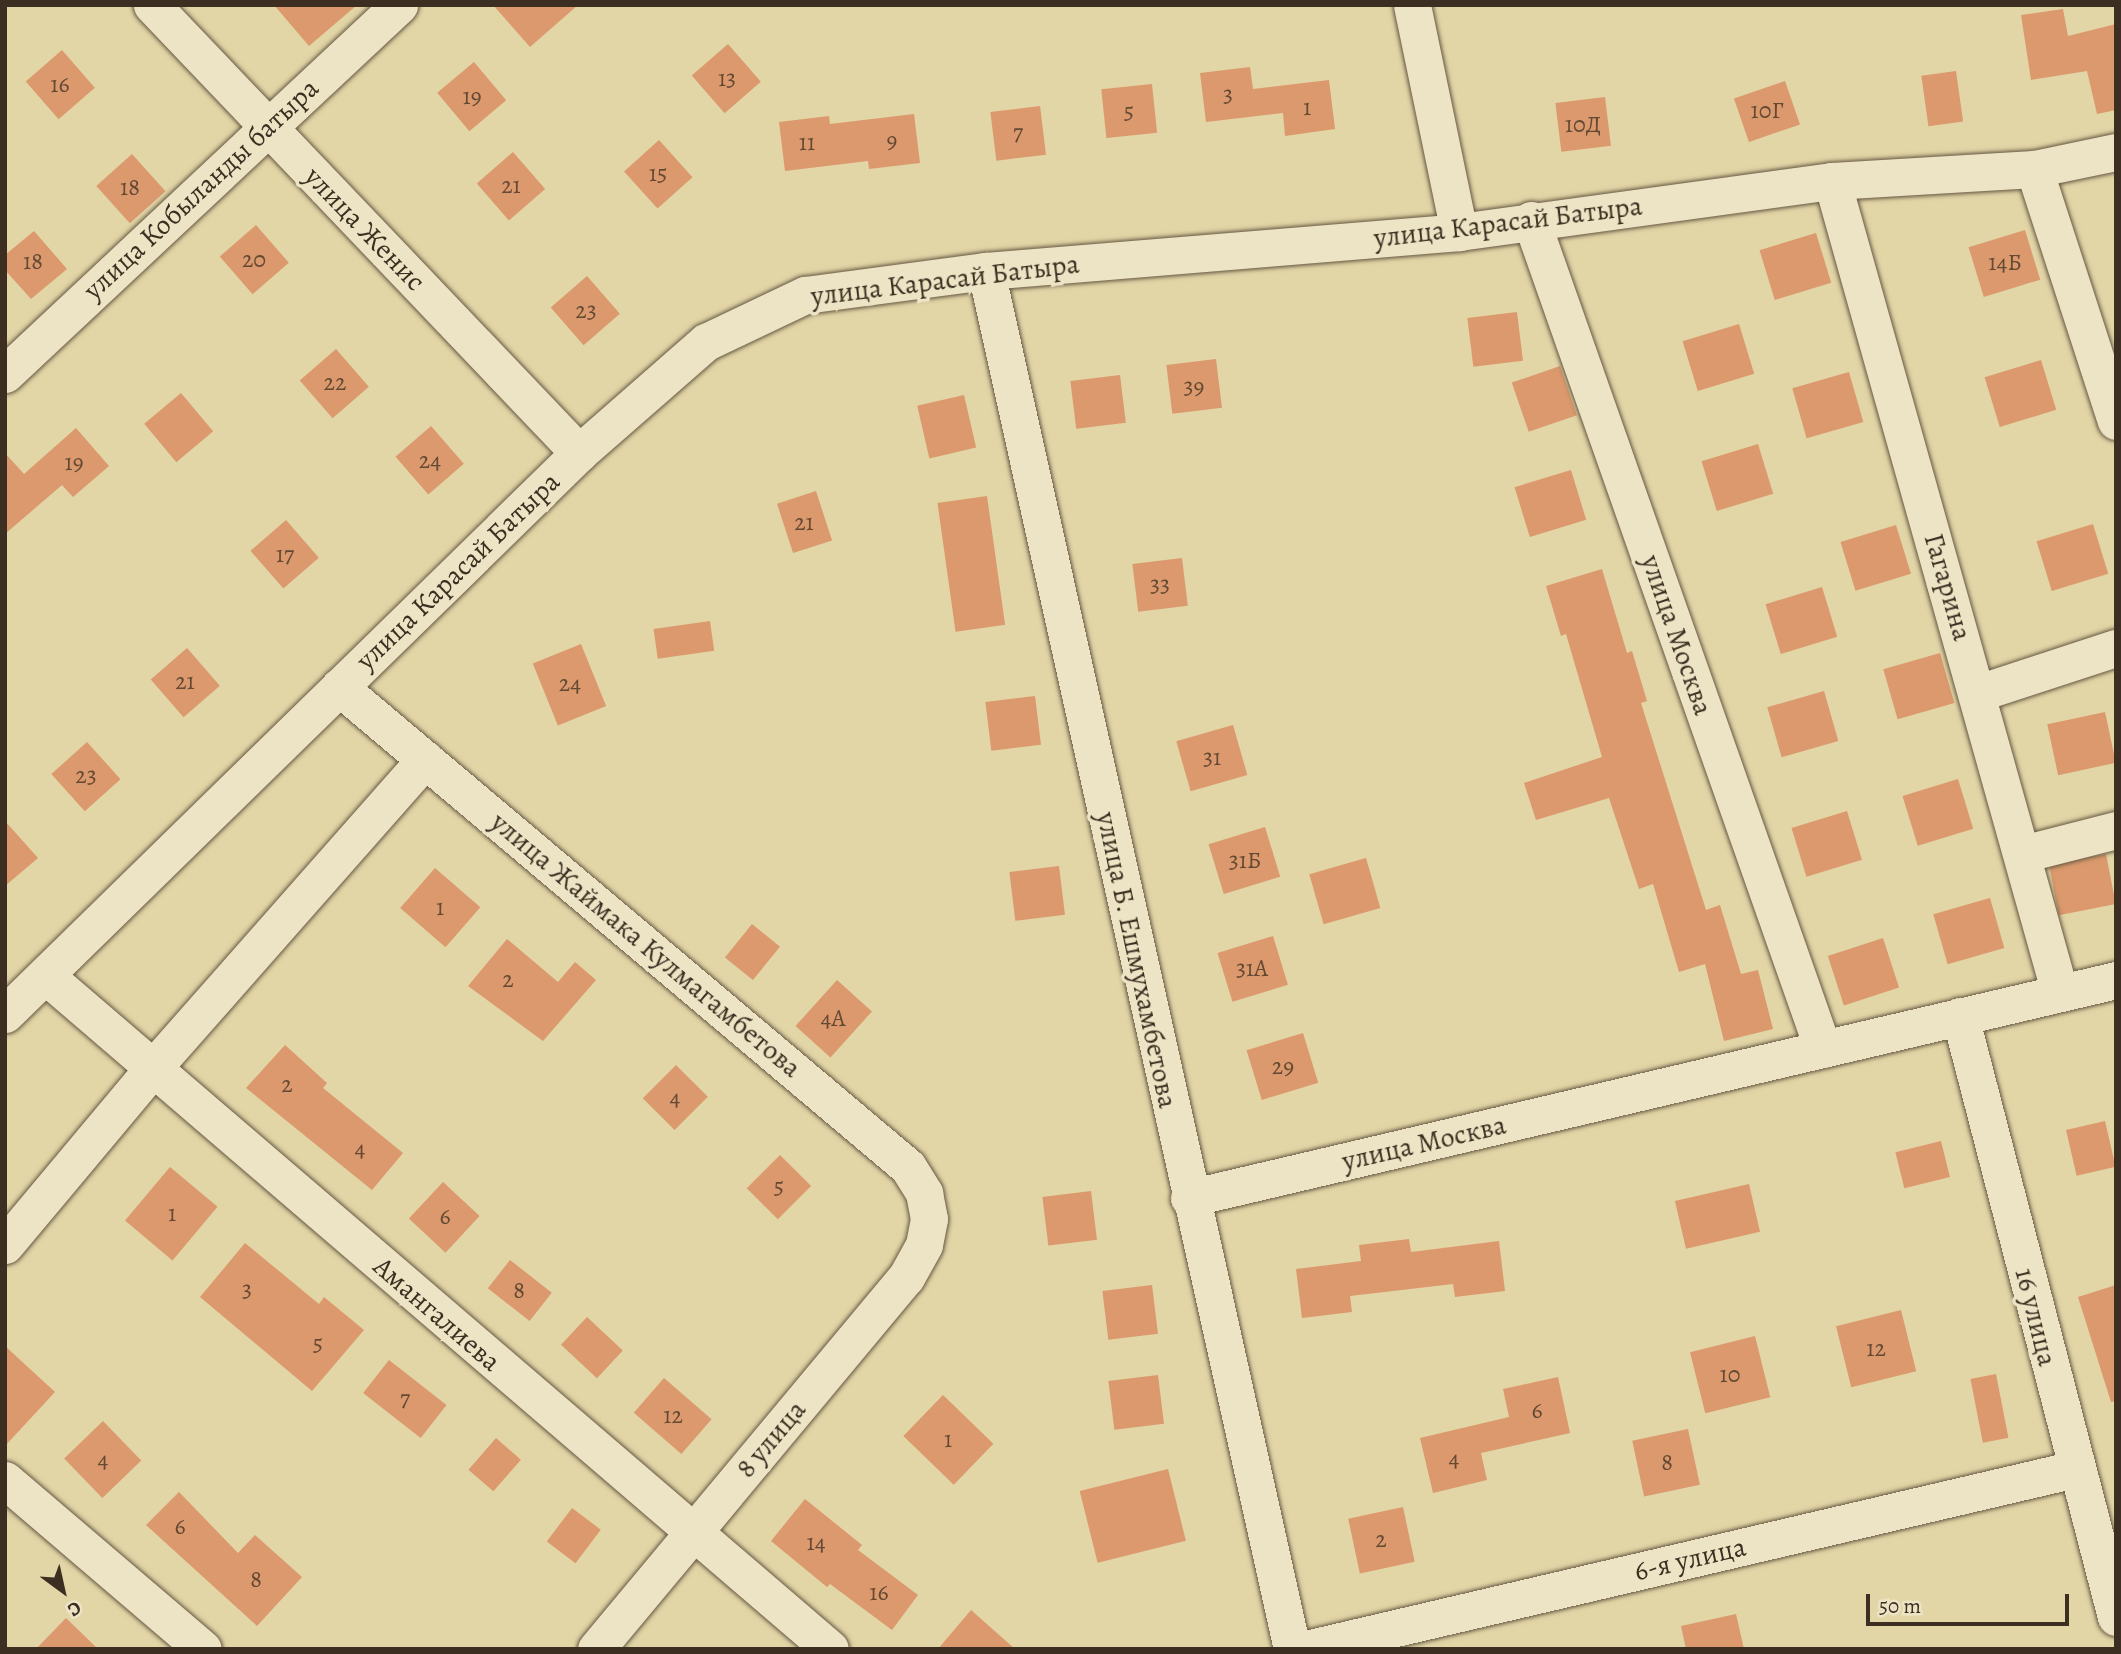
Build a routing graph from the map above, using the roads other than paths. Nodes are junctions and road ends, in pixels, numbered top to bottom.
1 (152, 5) edge
2 (399, 5) edge
3 (1412, 5) edge
4 (267, 126) junction
5 (2116, 152) edge
6 (2034, 169) junction
7 (1832, 181) junction
8 (1531, 220) junction
9 (1459, 232) junction
10 (986, 271) junction
11 (5, 374) edge
12 (2116, 421) edge
13 (579, 453) junction
14 (2116, 648) edge
15 (340, 687) junction
16 (1978, 693) junction
17 (425, 759) junction
18 (2116, 830) edge
19 (2022, 854) junction
20 (46, 976) junction
21 (2116, 980) edge
22 (2060, 993) junction
23 (5, 1014) edge
24 (1960, 1016) junction
25 (1824, 1049) junction
26 (152, 1069) junction
27 (1189, 1198) junction
28 (929, 1219) joint
29 (5, 1245) edge
30 (2075, 1469) junction
31 (5, 1480) edge
32 (693, 1533) junction
33 (2116, 1617) edge
34 (203, 1649) edge
35 (596, 1649) edge
36 (830, 1649) edge
37 (1292, 1649) edge
38 (1306, 1649) edge

1 - 4 street, улица Женис
2 - 4 street, улица Кобыланды батыра
3 - 9 street
4 - 11 street, улица Кобыланды батыра
4 - 13 street, улица Женис
5 - 6 street, улица Карасай Батыра
6 - 7 street, улица Карасай Батыра
6 - 12 street
7 - 8 street, улица Карасай Батыра
7 - 16 street, Гагарина
8 - 9 street, улица Карасай Батыра
8 - 25 street, улица Москва
9 - 10 street, улица Карасай Батыра
10 - 13 street, улица Карасай Батыра
10 - 27 street, улица Б. Ешмухамбетова
13 - 15 street, улица Карасай Батыра
14 - 16 street
15 - 17 street, улица Жаймака Кулмагамбетова
15 - 20 street, улица Карасай Батыра
16 - 19 street, Гагарина
17 - 26 street
17 - 28 street, улица Жаймака Кулмагамбетова
18 - 19 street
19 - 22 street, Гагарина
20 - 23 street, улица Карасай Батыра
20 - 26 street, Амангалиева
21 - 22 street, улица Москва
22 - 24 street, улица Москва
24 - 25 street, улица Москва
24 - 30 street, 16 улица
25 - 27 street, улица Москва
26 - 29 street
26 - 32 street, Амангалиева
27 - 37 street, улица Б. Ешмухамбетова
28 - 32 street, 8 улица
30 - 33 street, 16 улица
30 - 38 street, 6-я улица
31 - 34 street
32 - 35 street, 8 улица
32 - 36 street, Амангалиева

